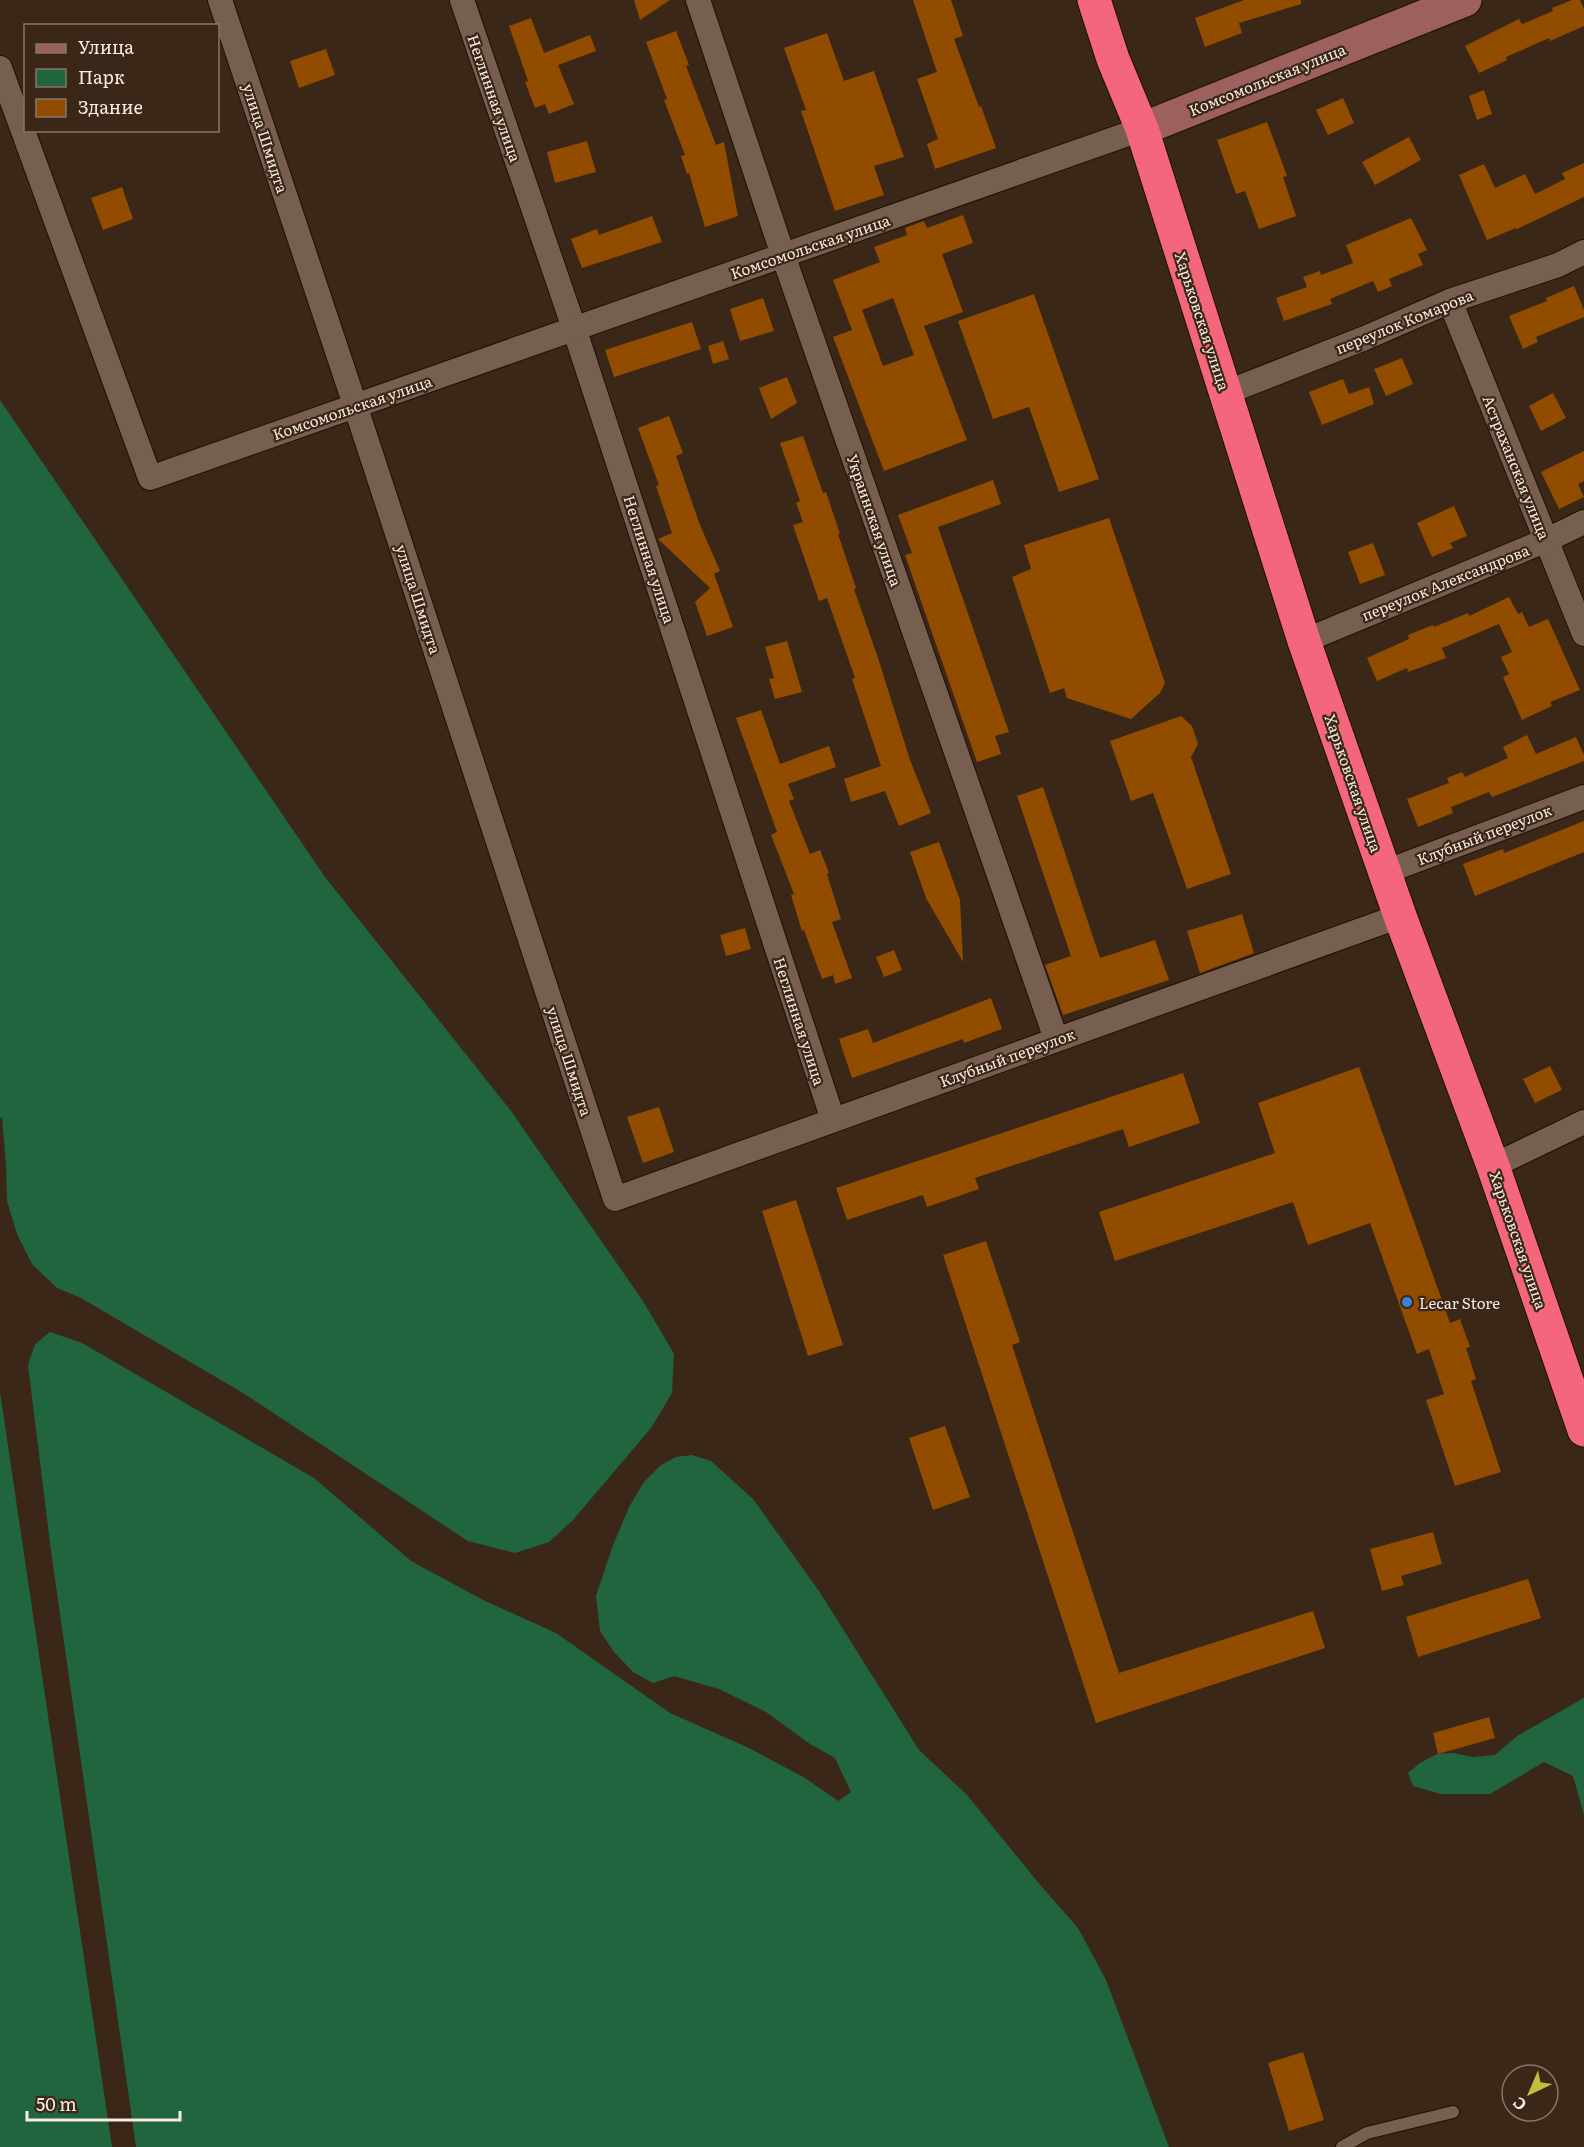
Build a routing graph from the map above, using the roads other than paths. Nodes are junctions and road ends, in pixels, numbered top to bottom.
1 (220, 0) edge
2 (462, 0) edge
3 (698, 0) edge
4 (1094, 0) edge
5 (1118, 0) edge
6 (1465, 0) edge
7 (0, 68) edge
8 (1142, 129) junction
9 (1584, 252) edge
10 (783, 255) junction
11 (1450, 301) junction
12 (574, 328) junction
13 (1226, 393) junction
14 (356, 405) junction
15 (1584, 522) edge
16 (1547, 540) junction
17 (1584, 634) edge
18 (1304, 641) junction
19 (1584, 797) edge
20 (1385, 872) junction
21 (1400, 916) junction
22 (1056, 1040) junction
23 (833, 1120) junction
24 (1584, 1122) edge
25 (1493, 1166) junction
26 (615, 1199) joint
27 (1584, 1430) edge
28 (1453, 2112) dead end
29 (1342, 2147) edge

1 - 14 street, улица Шмидта
2 - 12 street, Неглинная улица
3 - 10 street, Украинская улица
4 - 8 highway, Харьковская улица
5 - 8 highway, Харьковская улица
6 - 8 main road, Комсомольская улица
7 - 14 street, Комсомольская улица
8 - 10 street, Комсомольская улица
8 - 13 highway, Харьковская улица
9 - 11 street, переулок Комарова
10 - 12 street, Комсомольская улица
10 - 22 street, Украинская улица
11 - 13 street, переулок Комарова
11 - 16 street, Астраханская улица
12 - 14 street, Комсомольская улица
12 - 23 street, Неглинная улица
13 - 18 highway, Харьковская улица
14 - 26 street, улица Шмидта
15 - 16 street, переулок Александрова
16 - 17 street, Астраханская улица
16 - 18 street, переулок Александрова
18 - 20 highway, Харьковская улица
19 - 20 street, Клубный переулок
20 - 21 highway, Харьковская улица
21 - 22 street, Клубный переулок
21 - 25 highway, Харьковская улица
22 - 23 street, Клубный переулок
23 - 26 street, Клубный переулок
24 - 25 street
25 - 27 highway, Харьковская улица
28 - 29 lane

